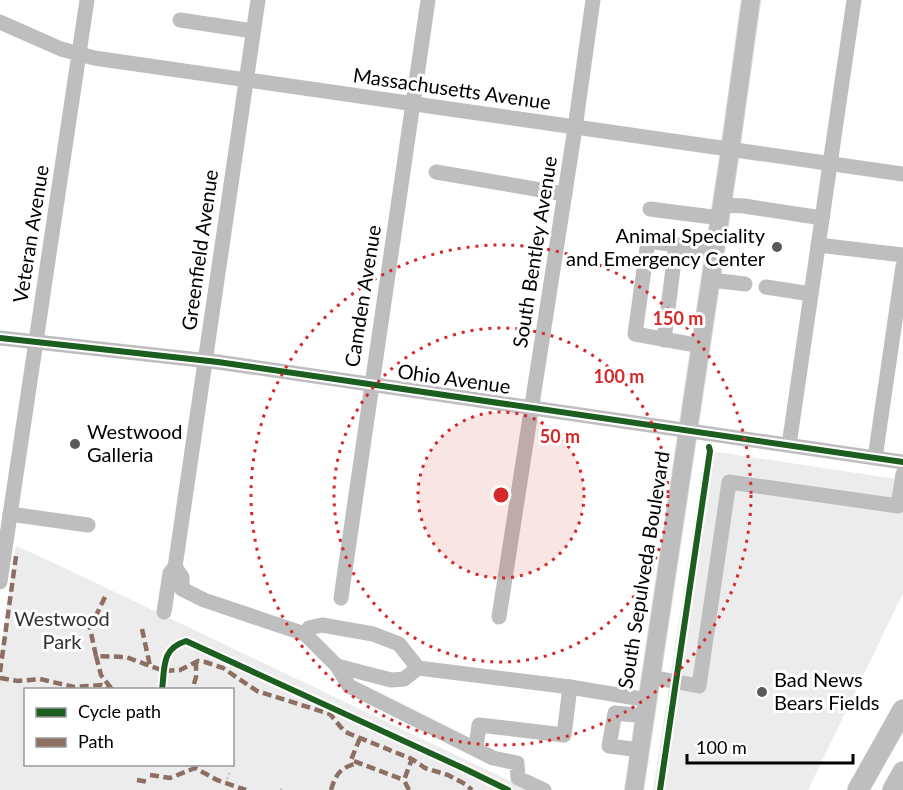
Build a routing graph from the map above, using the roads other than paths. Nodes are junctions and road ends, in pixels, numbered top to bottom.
1 (87, 0) edge
2 (258, 0) edge
3 (428, 0) edge
4 (593, 0) edge
5 (750, 0) edge
6 (854, 0) edge
7 (180, 20) dead end
8 (0, 22) edge
9 (253, 32) junction
10 (79, 54) junction
11 (246, 80) junction
12 (414, 103) junction
13 (575, 128) junction
14 (730, 151) junction
15 (830, 164) junction
16 (436, 172) dead end
17 (903, 174) edge
18 (565, 194) junction
19 (650, 208) dead end
20 (721, 212) junction
21 (822, 218) junction
22 (676, 245) junction
23 (818, 245) junction
24 (715, 252) junction
25 (903, 255) edge
26 (903, 266) edge
27 (711, 280) junction
28 (745, 284) dead end
29 (766, 287) dead end
30 (811, 294) junction
31 (900, 307) edge
32 (0, 338) edge
33 (664, 340) junction
34 (36, 342) junction
35 (701, 346) junction
36 (205, 360) junction
37 (371, 384) junction
38 (531, 407) junction
39 (688, 430) junction
40 (789, 445) junction
41 (875, 458) junction
42 (903, 462) edge
43 (903, 474) edge
44 (10, 514) junction
45 (87, 525) dead end
46 (175, 567) junction
47 (0, 582) edge
48 (341, 598) dead end
49 (164, 612) dead end
50 (499, 617) dead end
51 (305, 634) junction
52 (337, 666) junction
53 (418, 668) junction
54 (651, 677) junction
55 (570, 687) junction
56 (646, 708) junction
57 (903, 710) edge
58 (903, 735) edge
59 (476, 748) junction
60 (640, 750) junction
61 (903, 772) edge
62 (544, 790) edge
63 (634, 790) edge
64 (858, 790) edge
65 (873, 790) edge
66 (893, 790) edge

1 - 10 street, Veteran Avenue
2 - 9 street, Greenfield Avenue
3 - 12 street, Camden Avenue
4 - 13 street, South Bentley Avenue
5 - 14 main road, South Sepulveda Boulevard
6 - 15 street
7 - 9 street
8 - 10 street, Massachusetts Avenue
9 - 11 street, Greenfield Avenue
10 - 11 street, Massachusetts Avenue
10 - 34 street, Veteran Avenue
11 - 12 street, Massachusetts Avenue
11 - 36 street, Greenfield Avenue
12 - 13 street, Massachusetts Avenue
12 - 37 street, Camden Avenue
13 - 14 street, Massachusetts Avenue
13 - 18 street, South Bentley Avenue
14 - 15 street, Massachusetts Avenue
14 - 20 main road, South Sepulveda Boulevard
15 - 17 street, Massachusetts Avenue
15 - 21 street
16 - 18 street
18 - 38 street, South Bentley Avenue
19 - 20 street
20 - 21 street
20 - 24 main road, South Sepulveda Boulevard
21 - 23 street
22 - 24 street
22 - 33 street
22 - 33 street
23 - 25 street
23 - 30 street
24 - 27 main road, South Sepulveda Boulevard
26 - 31 street
27 - 28 street
27 - 35 main road, South Sepulveda Boulevard
29 - 30 street
30 - 40 street
31 - 41 street
32 - 34 street, Ohio Avenue
33 - 35 street
34 - 36 street, Ohio Avenue
34 - 44 street, Veteran Avenue
35 - 39 main road, South Sepulveda Boulevard
36 - 37 street, Ohio Avenue
36 - 46 street, Greenfield Avenue
37 - 38 street, Ohio Avenue
37 - 48 street, Camden Avenue
38 - 39 street, Ohio Avenue
38 - 50 street, South Bentley Avenue
39 - 40 street, Ohio Avenue
39 - 54 main road, South Sepulveda Boulevard
40 - 41 street, Ohio Avenue
41 - 42 street, Ohio Avenue
43 - 54 street
44 - 45 street
44 - 47 street, Veteran Avenue
46 - 49 street, Greenfield Avenue
46 - 51 street
51 - 52 street
51 - 53 street
52 - 53 street
52 - 59 street
53 - 55 street
54 - 56 main road, South Sepulveda Boulevard
55 - 56 street
55 - 59 street
56 - 60 main road, South Sepulveda Boulevard
56 - 60 street
57 - 64 highway
58 - 65 highway
59 - 62 street
60 - 63 main road, South Sepulveda Boulevard
61 - 66 highway

